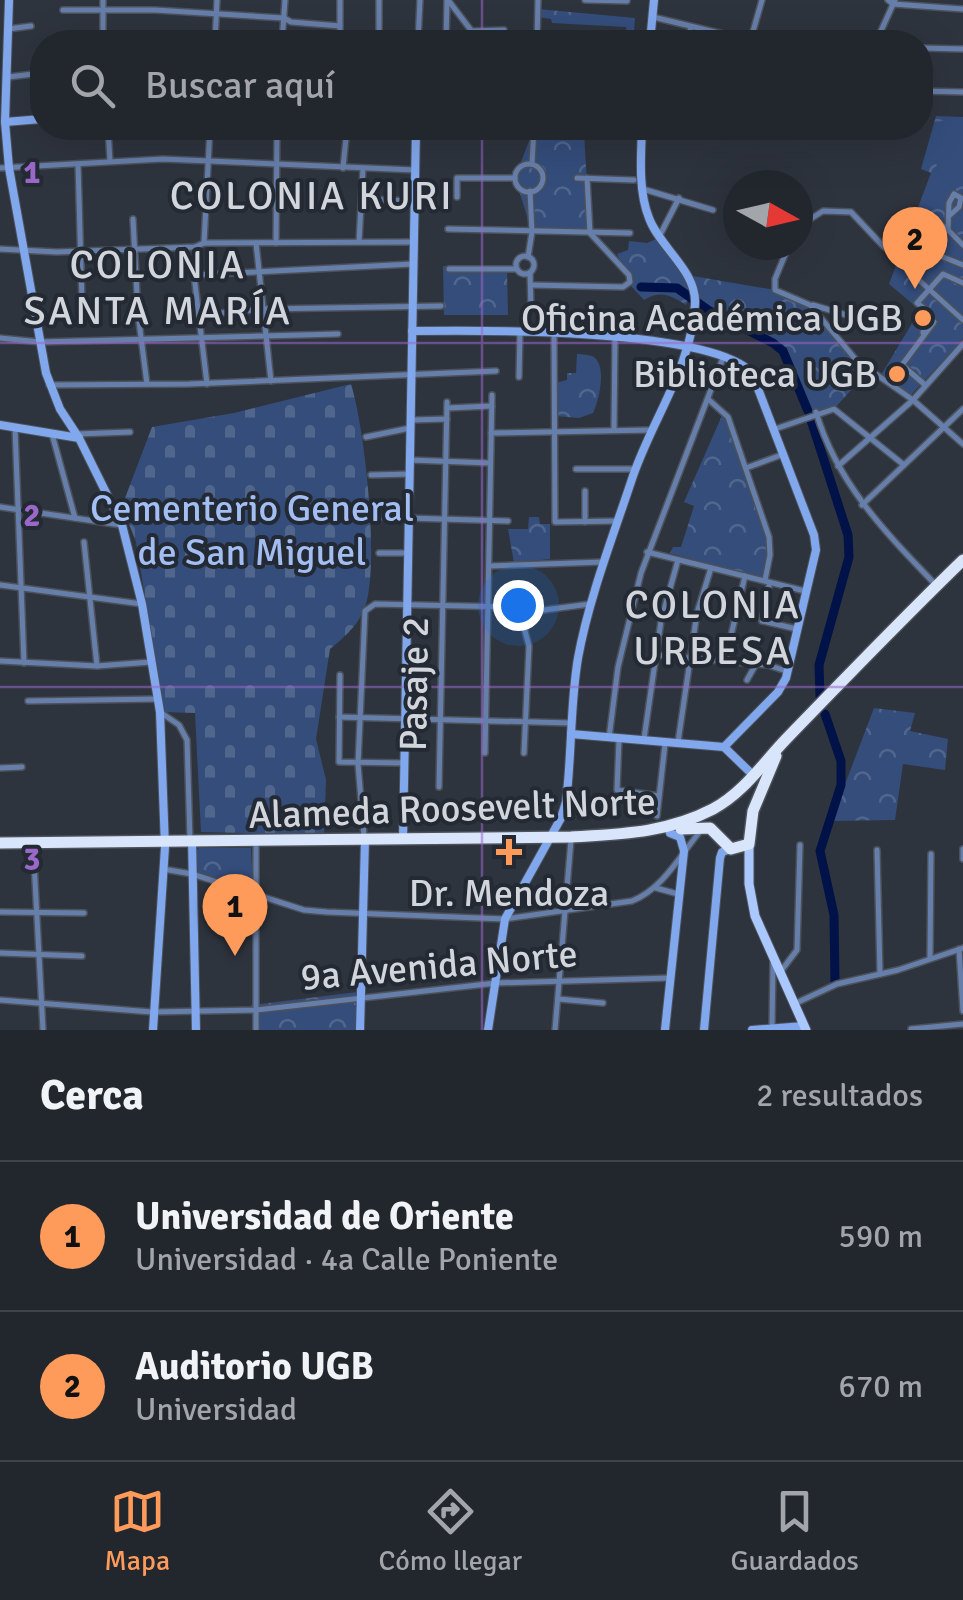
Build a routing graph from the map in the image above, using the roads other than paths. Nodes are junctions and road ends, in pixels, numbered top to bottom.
1 (8, 0) edge
2 (103, 0) edge
3 (217, 0) edge
4 (285, 0) edge
5 (340, 0) edge
6 (380, 0) edge
7 (420, 0) edge
8 (447, 0) edge
9 (538, 0) edge
10 (585, 0) edge
11 (654, 0) edge
12 (762, 0) edge
13 (627, 1) edge
14 (892, 1) edge
15 (103, 9) junction
16 (63, 10) dead end
17 (963, 10) edge
18 (216, 14) junction
19 (653, 17) junction
20 (284, 18) junction
21 (31, 26) dead end
22 (340, 26) junction
23 (691, 26) junction
24 (8, 29) junction
25 (103, 30) edge
26 (215, 30) edge
27 (283, 30) edge
28 (340, 30) edge
29 (379, 30) edge
30 (419, 30) edge
31 (446, 30) edge
32 (472, 30) joint
33 (504, 30) dead end
34 (537, 30) edge
35 (651, 30) edge
36 (690, 30) edge
37 (707, 30) edge
38 (752, 30) edge
39 (881, 30) edge
40 (933, 49) edge
41 (963, 50) edge
42 (30, 73) edge
43 (8, 76) junction
44 (4, 89) edge
45 (933, 91) edge
46 (963, 92) edge
47 (30, 120) edge
48 (6, 122) junction
49 (109, 140) edge
50 (210, 140) edge
51 (277, 140) edge
52 (345, 140) edge
53 (416, 140) edge
54 (533, 140) edge
55 (642, 140) edge
56 (209, 160) junction
57 (110, 161) junction
58 (276, 163) junction
59 (78, 164) junction
60 (532, 164) junction
61 (4, 168) edge
62 (344, 168) junction
63 (363, 168) junction
64 (415, 170) junction
65 (516, 178) junction
66 (577, 178) dead end
67 (587, 178) junction
68 (634, 180) dead end
69 (643, 190) junction
70 (530, 191) junction
71 (457, 197) dead end
72 (679, 198) junction
73 (362, 199) junction
74 (414, 202) junction
75 (713, 210) dead end
76 (813, 217) edge
77 (948, 217) dead end
78 (133, 220) dead end
79 (448, 229) dead end
80 (948, 230) junction
81 (532, 232) junction
82 (590, 233) junction
83 (630, 233) dead end
84 (659, 238) junction
85 (360, 242) junction
86 (414, 242) junction
87 (204, 243) junction
88 (256, 243) junction
89 (276, 243) junction
90 (963, 246) edge
91 (195, 247) junction
92 (884, 247) dead end
93 (0, 249) edge
94 (134, 249) junction
95 (923, 249) junction
96 (79, 250) junction
97 (25, 251) junction
98 (528, 257) junction
99 (783, 260) edge
100 (413, 264) junction
101 (963, 265) edge
102 (260, 269) junction
103 (450, 269) dead end
104 (516, 269) junction
105 (530, 273) junction
106 (194, 274) junction
107 (963, 282) edge
108 (531, 285) junction
109 (930, 287) junction
110 (82, 301) dead end
111 (810, 305) junction
112 (412, 306) junction
113 (441, 306) dead end
114 (531, 308) dead end
115 (264, 309) junction
116 (200, 315) junction
117 (863, 320) dead end
118 (963, 320) edge
119 (412, 330) junction
120 (520, 332) junction
121 (554, 333) junction
122 (266, 334) junction
123 (338, 334) dead end
124 (0, 338) edge
125 (202, 338) junction
126 (614, 338) junction
127 (140, 340) junction
128 (40, 342) junction
129 (963, 342) edge
130 (690, 346) junction
131 (724, 355) junction
132 (902, 365) junction
133 (496, 371) dead end
134 (896, 374) dead end
135 (412, 376) junction
136 (519, 377) dead end
137 (271, 382) junction
138 (147, 384) junction
139 (207, 384) junction
140 (49, 385) junction
141 (492, 394) dead end
142 (708, 400) junction
143 (913, 400) junction
144 (492, 406) junction
145 (963, 410) edge
146 (816, 412) junction
147 (447, 419) junction
148 (410, 424) junction
149 (0, 425) edge
150 (15, 428) junction
151 (945, 428) junction
152 (775, 429) junction
153 (650, 430) junction
154 (614, 431) junction
155 (130, 432) dead end
156 (555, 432) junction
157 (491, 433) junction
158 (52, 434) junction
159 (78, 436) junction
160 (366, 437) dead end
161 (870, 437) junction
162 (963, 444) edge
163 (784, 454) junction
164 (410, 460) junction
165 (446, 462) junction
166 (490, 463) junction
167 (904, 465) junction
168 (838, 466) junction
169 (746, 468) junction
170 (576, 469) dead end
171 (635, 469) junction
172 (410, 474) junction
173 (372, 475) dead end
174 (585, 491) dead end
175 (862, 505) junction
176 (0, 507) edge
177 (18, 510) junction
178 (374, 516) dead end
179 (75, 518) junction
180 (409, 518) junction
181 (445, 520) junction
182 (489, 521) junction
183 (508, 521) dead end
184 (619, 521) junction
185 (585, 522) junction
186 (122, 525) junction
187 (84, 542) dead end
188 (648, 552) junction
189 (379, 553) dead end
190 (408, 553) junction
191 (678, 560) junction
192 (963, 560) edge
193 (606, 562) junction
194 (488, 566) junction
195 (711, 568) junction
196 (745, 576) junction
197 (767, 583) junction
198 (0, 585) edge
199 (936, 585) junction
200 (22, 588) junction
201 (808, 592) junction
202 (92, 597) junction
203 (142, 604) junction
204 (593, 604) junction
205 (407, 606) junction
206 (443, 607) junction
207 (488, 608) junction
208 (520, 613) junction
209 (800, 630) junction
210 (656, 655) junction
211 (690, 658) junction
212 (0, 661) edge
213 (151, 662) junction
214 (725, 662) junction
215 (24, 663) junction
216 (756, 664) junction
217 (97, 666) junction
218 (789, 672) junction
219 (340, 674) dead end
220 (746, 680) dead end
221 (156, 699) junction
222 (28, 702) dead end
223 (160, 712) junction
224 (338, 717) junction
225 (359, 717) junction
226 (406, 718) junction
227 (441, 720) junction
228 (486, 721) junction
229 (527, 722) junction
230 (572, 723) junction
231 (571, 734) junction
232 (614, 738) junction
233 (644, 742) junction
234 (664, 744) junction
235 (678, 745) junction
236 (724, 748) junction
237 (485, 752) dead end
238 (524, 753) dead end
239 (404, 762) junction
240 (358, 764) junction
241 (0, 768) edge
242 (22, 768) dead end
243 (759, 781) junction
244 (440, 787) dead end
245 (659, 796) junction
246 (714, 808) junction
247 (658, 816) dead end
248 (707, 828) junction
249 (670, 832) junction
250 (549, 838) junction
251 (571, 838) junction
252 (403, 839) junction
253 (365, 841) junction
254 (191, 842) junction
255 (256, 842) junction
256 (164, 843) junction
257 (749, 844) junction
258 (33, 845) junction
259 (800, 845) dead end
260 (0, 846) edge
261 (731, 849) junction
262 (963, 849) edge
263 (878, 850) dead end
264 (684, 851) junction
265 (931, 854) dead end
266 (963, 859) edge
267 (163, 870) junction
268 (192, 874) junction
269 (749, 884) junction
270 (656, 888) junction
271 (678, 894) junction
272 (256, 896) junction
273 (566, 911) junction
274 (0, 912) edge
275 (36, 912) junction
276 (84, 913) dead end
277 (361, 914) junction
278 (505, 919) junction
279 (961, 948) edge
280 (0, 953) edge
281 (38, 955) junction
282 (82, 956) dead end
283 (930, 958) junction
284 (773, 960) junction
285 (779, 974) junction
286 (880, 974) junction
287 (670, 978) junction
288 (560, 980) junction
289 (496, 983) junction
290 (360, 998) junction
291 (558, 999) junction
292 (0, 1000) edge
293 (603, 1003) dead end
294 (794, 1004) junction
295 (42, 1005) junction
296 (256, 1010) junction
297 (195, 1011) junction
298 (963, 1011) edge
299 (152, 1012) junction
300 (963, 1024) edge
301 (805, 1028) edge
302 (940, 1028) edge
303 (772, 1029) edge
304 (911, 1029) edge
305 (43, 1030) edge
306 (152, 1030) edge
307 (196, 1030) edge
308 (256, 1030) edge
309 (360, 1030) edge
310 (488, 1030) edge
311 (555, 1030) edge
312 (665, 1030) edge
313 (704, 1030) edge
314 (752, 1030) edge

1 - 24 street
2 - 15 street
3 - 18 street
4 - 20 street
5 - 22 street
6 - 29 street
7 - 30 street
8 - 31 street
8 - 32 street
9 - 34 street
10 - 13 street
11 - 19 street
12 - 38 street
14 - 17 street
14 - 39 street
15 - 16 street
15 - 18 street
15 - 25 street
18 - 20 street
18 - 26 street
19 - 23 street
19 - 35 street
20 - 22 street
20 - 27 street
21 - 24 street
22 - 28 street
23 - 36 street
23 - 37 street
24 - 43 street
32 - 33 street
40 - 41 street
42 - 43 street
43 - 44 street
44 - 48 street
45 - 46 street
47 - 48 street
48 - 61 street
49 - 57 street
50 - 56 street
51 - 58 street
52 - 62 street
53 - 64 street
54 - 60 street
55 - 69 street
56 - 57 street
56 - 58 street
56 - 87 street
57 - 59 street
58 - 62 street
58 - 89 street
59 - 61 street
59 - 96 street
60 - 65 street
60 - 70 street
61 - 97 street
62 - 63 street
63 - 64 street
63 - 73 street
64 - 74 street
65 - 70 street
65 - 71 street
66 - 67 street
67 - 68 street
67 - 82 street
69 - 72 street
69 - 84 street
70 - 81 street
72 - 75 street
72 - 84 street
73 - 74 street
73 - 85 street
74 - 86 street
76 - 92 street
77 - 80 street
78 - 94 street
79 - 81 street
80 - 90 street
80 - 95 street
81 - 82 street
81 - 98 street
82 - 83 street
82 - 108 street
84 - 130 street
85 - 86 street
85 - 89 street
86 - 100 street
87 - 88 street
87 - 91 street
88 - 89 street
88 - 102 street
91 - 94 street
91 - 106 street
93 - 97 street
94 - 96 street
94 - 127 street
95 - 101 street
95 - 109 street
96 - 97 street
96 - 110 street
97 - 128 street
98 - 104 street
98 - 105 street
99 - 111 street
100 - 102 street
100 - 112 street
102 - 106 street
102 - 115 street
103 - 104 street
104 - 105 street
105 - 108 street
106 - 116 street
107 - 109 street
108 - 114 street
109 - 118 street
109 - 132 street
111 - 117 street
111 - 143 street
112 - 113 street
112 - 115 street
112 - 119 street
115 - 116 street
115 - 122 street
116 - 125 street
119 - 120 street
119 - 135 street
120 - 121 street
120 - 136 street
121 - 126 street
121 - 156 street
122 - 123 street
122 - 125 street
122 - 137 street
124 - 128 street
125 - 127 street
125 - 139 street
126 - 130 street
126 - 154 street
127 - 128 street
127 - 138 street
128 - 140 street
129 - 132 street
129 - 143 street
130 - 131 street
130 - 153 street
131 - 142 street
131 - 152 street
132 - 134 street
133 - 135 street
135 - 137 street
135 - 148 street
137 - 139 street
138 - 139 street
138 - 140 street
140 - 159 street
141 - 144 street
142 - 169 street
142 - 188 street
143 - 151 street
143 - 161 street
144 - 147 street, Pasaje 2
144 - 157 street
145 - 151 street
146 - 152 street
146 - 161 street
146 - 168 street
147 - 148 street
147 - 165 street, Pasaje 2
148 - 160 street
148 - 164 street
149 - 150 street
150 - 158 street
150 - 177 street
151 - 162 street
151 - 167 street
152 - 163 street
153 - 154 street
153 - 171 street
154 - 156 street
155 - 159 street
156 - 157 street
156 - 185 street
157 - 166 street
158 - 159 street
158 - 179 street
159 - 186 street
161 - 167 street
161 - 168 street
163 - 169 street
163 - 201 street
164 - 165 street
164 - 172 street
165 - 166 street
165 - 181 street, Pasaje 2
166 - 182 street
167 - 175 street
168 - 175 street
169 - 197 street
170 - 171 street
171 - 184 street
172 - 173 street
172 - 180 street
174 - 185 street
175 - 199 street
176 - 177 street
177 - 179 street
177 - 200 street
178 - 180 street
179 - 186 street
180 - 181 street
180 - 190 street
181 - 182 street
181 - 206 street, Pasaje 2
182 - 183 street
182 - 194 street
184 - 185 street
184 - 193 street
186 - 203 street
187 - 202 street
188 - 191 street
188 - 232 street
189 - 190 street
190 - 205 street
191 - 195 street
191 - 210 street
192 - 199 highway
193 - 194 street
193 - 204 street
194 - 207 street
195 - 196 street
195 - 211 street
196 - 197 street
196 - 214 street
197 - 201 street
197 - 209 street
198 - 200 street
199 - 243 highway
200 - 202 street
200 - 215 street
201 - 209 street
202 - 203 street
202 - 217 street
203 - 213 street
204 - 208 street
204 - 230 street
205 - 206 street
205 - 225 street
205 - 226 street
206 - 207 street
206 - 227 street, Pasaje 2
207 - 208 street
207 - 228 street
208 - 229 street
209 - 218 street
210 - 211 street
210 - 233 street
211 - 214 street
211 - 235 street
212 - 215 street
213 - 217 street
213 - 221 street
214 - 216 street
215 - 217 street
216 - 218 street
216 - 220 street
218 - 236 street
219 - 224 street
221 - 222 street
221 - 223 street
223 - 254 street
223 - 256 street
224 - 225 street
224 - 240 street
225 - 226 street
225 - 240 street
226 - 227 street
226 - 239 street
227 - 228 street
227 - 244 street, Pasaje 2
228 - 229 street
228 - 237 street
229 - 230 street
229 - 238 street
230 - 231 street
231 - 232 street
231 - 250 street
232 - 233 street
232 - 245 street
233 - 234 street
234 - 235 street
234 - 245 street
235 - 236 street
236 - 243 street
239 - 240 street
239 - 252 street
240 - 253 street
241 - 242 street
243 - 246 highway, Alameda Roosevelt Norte
243 - 257 highway
245 - 247 street
246 - 248 highway
246 - 251 highway, Alameda Roosevelt Norte
248 - 249 highway, Alameda Roosevelt Norte
248 - 261 highway, Alameda Roosevelt Norte
248 - 264 street
249 - 251 highway, Alameda Roosevelt Norte
249 - 264 street
250 - 251 highway, Alameda Roosevelt Norte
250 - 252 highway, Alameda Roosevelt Norte
250 - 253 highway, Alameda Roosevelt Norte
250 - 278 street
251 - 273 street
252 - 253 highway, Alameda Roosevelt Norte
253 - 255 highway, Alameda Roosevelt Norte
253 - 277 street
254 - 255 highway, Alameda Roosevelt Norte
254 - 256 highway, Alameda Roosevelt Norte
254 - 268 street
255 - 272 street
256 - 258 highway, Alameda Roosevelt Norte
256 - 267 street
257 - 261 highway
257 - 269 main road
258 - 260 highway, Alameda Roosevelt Norte
258 - 275 street
259 - 285 street
261 - 269 main road
261 - 313 street
262 - 266 street
263 - 286 street
264 - 270 street
264 - 271 street
265 - 283 street
267 - 268 street
267 - 299 street
268 - 272 street
268 - 297 street
269 - 284 main road
270 - 271 street
270 - 273 street
271 - 287 street
272 - 277 street
272 - 296 street
273 - 278 street
273 - 288 street
274 - 275 street
275 - 276 street
275 - 281 street
277 - 278 street
277 - 290 street
278 - 289 street
279 - 283 street
279 - 298 street
280 - 281 street
281 - 282 street
281 - 295 street
283 - 286 street
284 - 285 main road
284 - 303 street
285 - 294 main road
286 - 294 street
287 - 288 street, 9a Avenida Norte
287 - 312 street
288 - 289 street, 9a Avenida Norte
288 - 291 street
289 - 290 street, 9a Avenida Norte
289 - 310 street
290 - 296 street, 9a Avenida Norte
290 - 309 street
291 - 293 street
291 - 311 street
292 - 295 street, 9a Avenida Norte
294 - 301 main road
295 - 299 street, 9a Avenida Norte
295 - 305 street
296 - 297 street, 9a Avenida Norte
296 - 308 street
297 - 299 street, 9a Avenida Norte
297 - 307 street
299 - 306 street
300 - 302 street
301 - 303 street
302 - 304 street
303 - 314 street

